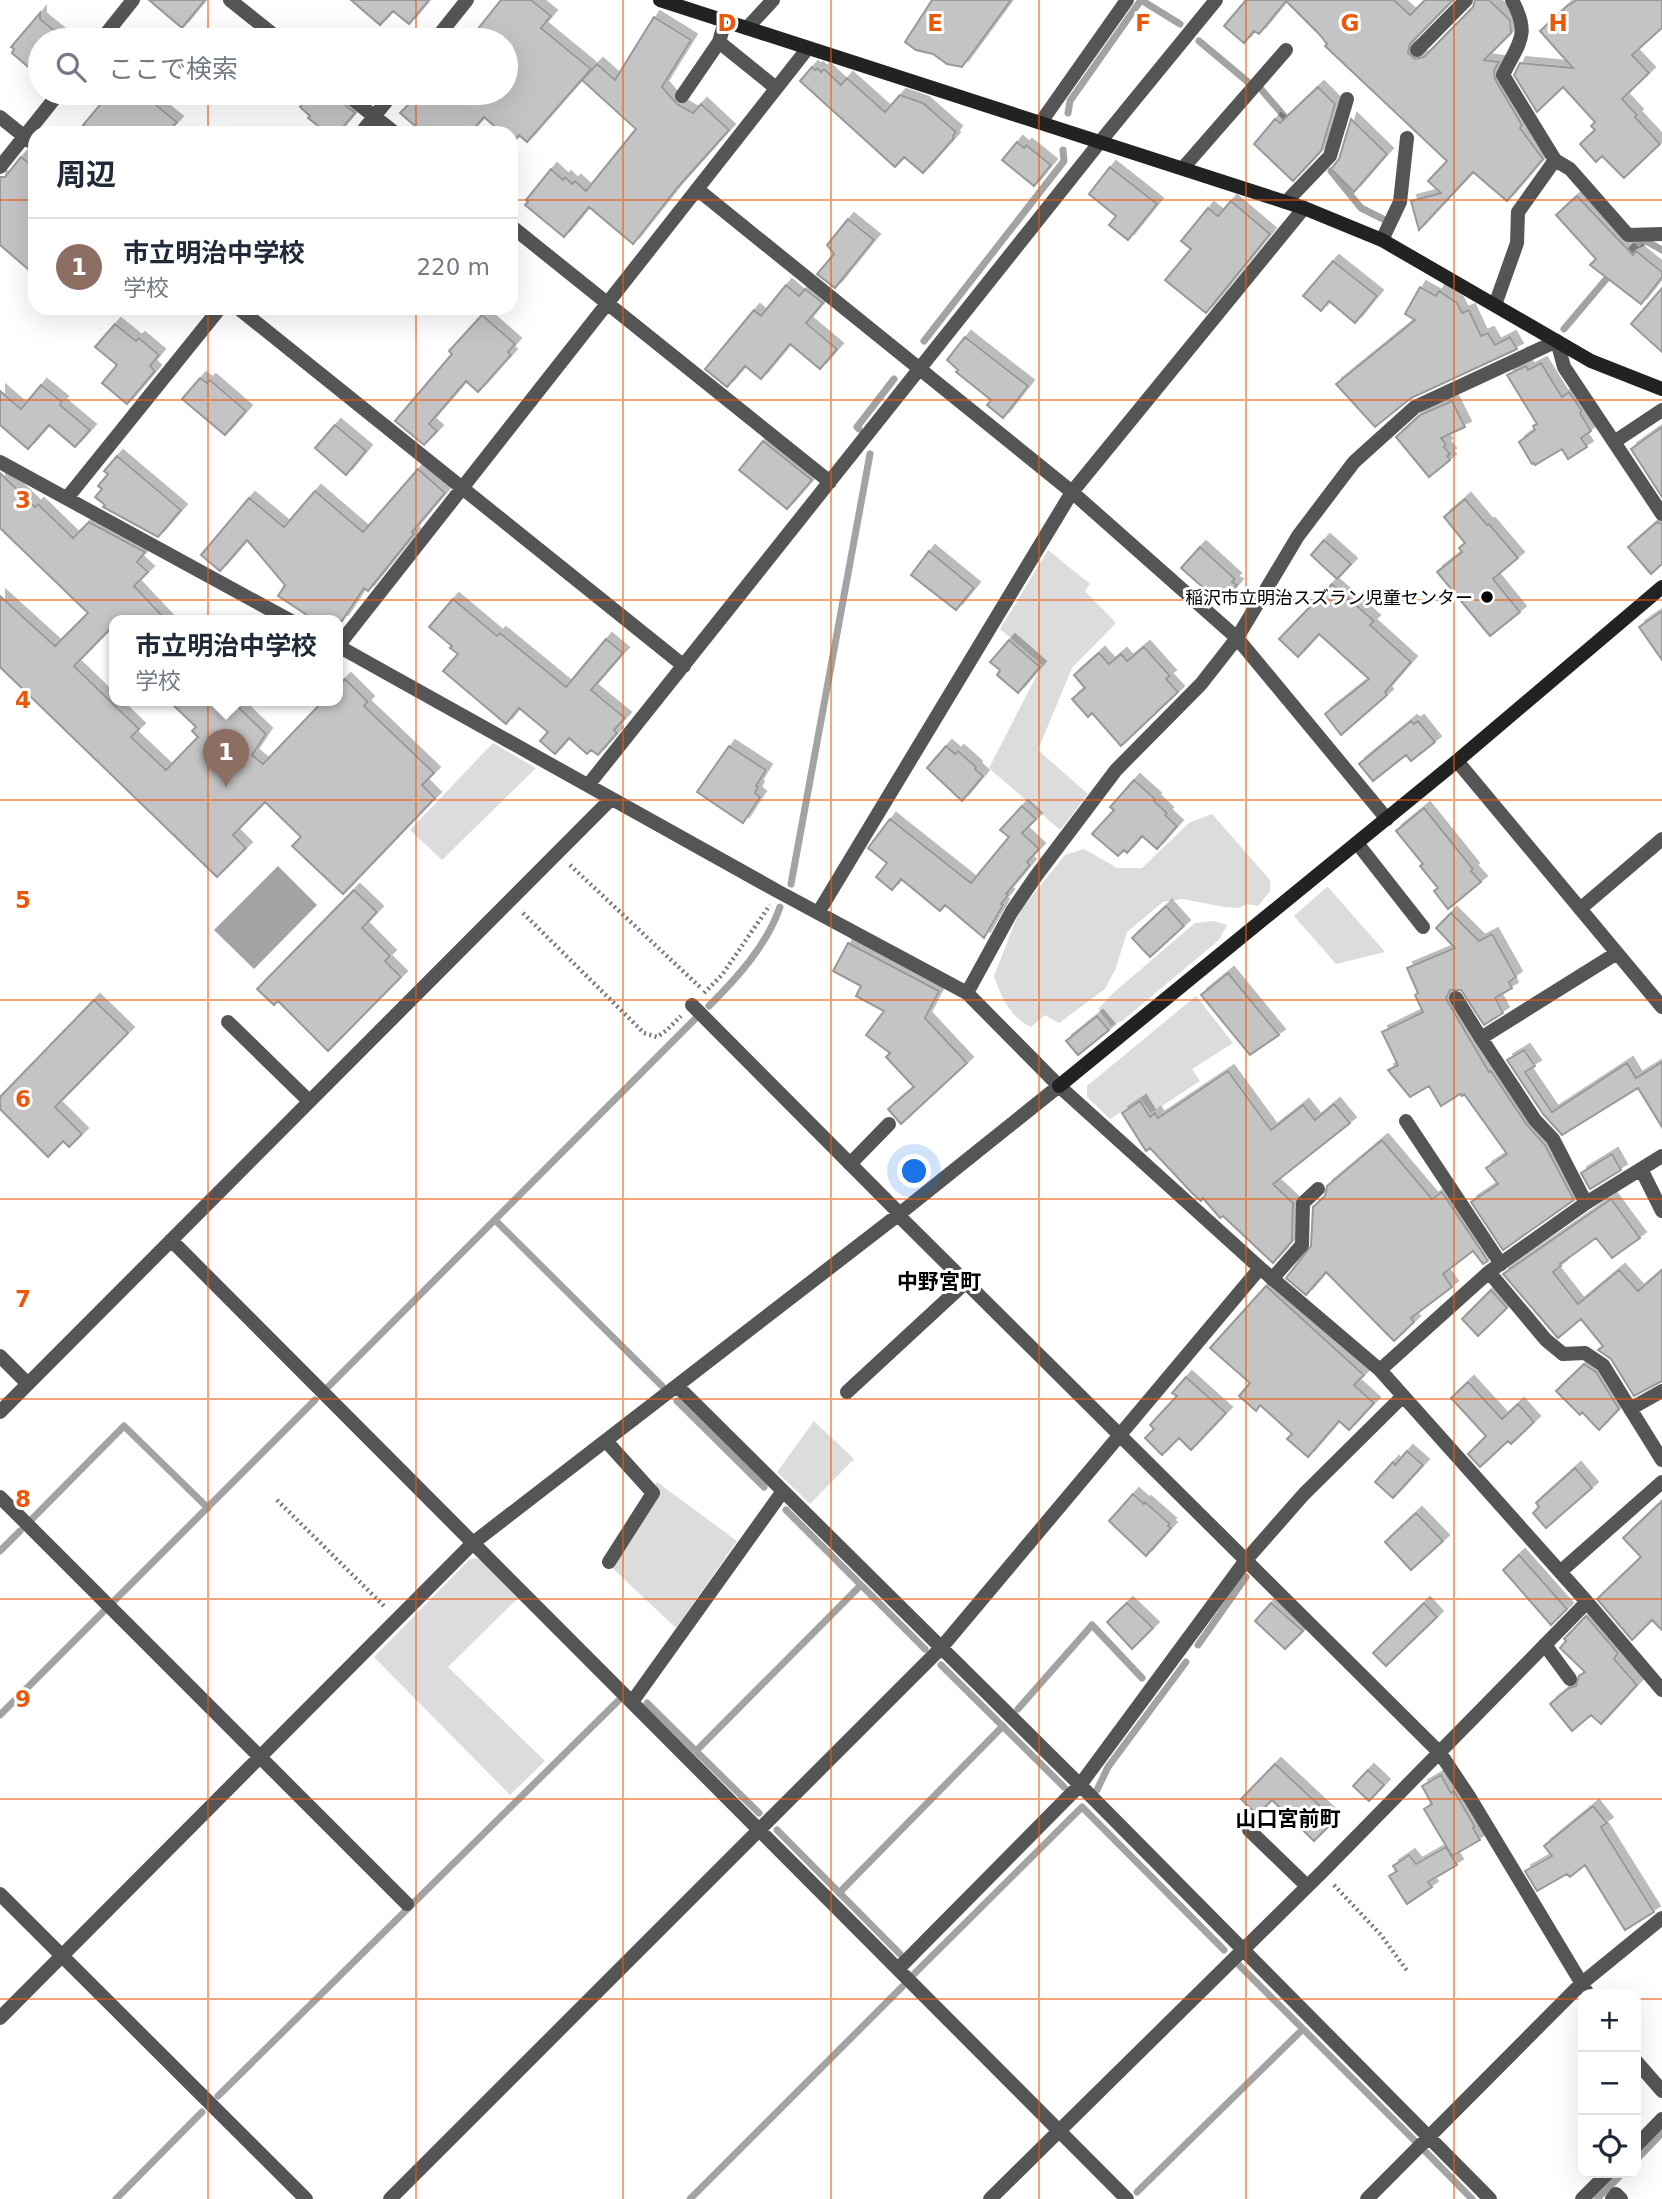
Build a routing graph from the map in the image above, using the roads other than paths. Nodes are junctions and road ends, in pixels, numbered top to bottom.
1 (133, 0) edge
2 (230, 0) edge
3 (467, 0) edge
4 (660, 0) edge
5 (773, 0) edge
6 (1127, 0) edge
7 (1216, 0) edge
8 (1466, 0) edge
9 (1512, 0) edge
10 (725, 21) junction
11 (111, 28) edge
12 (264, 28) edge
13 (445, 28) edge
14 (747, 28) junction
15 (719, 42) junction
16 (808, 48) junction
17 (1286, 50) dead end
18 (1417, 50) dead end
19 (776, 89) junction
20 (682, 96) dead end
21 (1347, 99) dead end
22 (52, 105) edge
23 (360, 105) edge
24 (383, 105) edge
25 (374, 116) junction
26 (0, 117) edge
27 (1041, 122) junction
28 (39, 126) edge
29 (366, 126) edge
30 (386, 126) edge
31 (1407, 138) dead end
32 (28, 139) edge
33 (1100, 142) junction
34 (28, 143) edge
35 (1555, 160) junction
36 (0, 167) edge
37 (1183, 168) junction
38 (697, 190) junction
39 (1286, 202) junction
40 (1304, 208) junction
41 (518, 232) edge
42 (1662, 234) edge
43 (1382, 240) junction
44 (607, 303) junction
45 (1495, 305) junction
46 (214, 315) edge
47 (247, 315) edge
48 (1558, 341) junction
49 (919, 369) junction
50 (1662, 389) edge
51 (1662, 410) edge
52 (1614, 442) junction
53 (0, 461) edge
54 (830, 482) junction
55 (462, 488) junction
56 (1072, 492) junction
57 (67, 498) junction
58 (1662, 514) edge
59 (1662, 587) edge
60 (280, 615) edge
61 (1237, 638) junction
62 (343, 640) edge
63 (343, 649) edge
64 (684, 666) junction
65 (1457, 761) junction
66 (589, 785) junction
67 (611, 799) junction
68 (1387, 819) junction
69 (1662, 839) edge
70 (1357, 843) junction
71 (1580, 909) junction
72 (818, 913) junction
73 (1423, 927) dead end
74 (1616, 953) junction
75 (967, 993) junction
76 (1456, 998) dead end
77 (692, 1005) road end
78 (1662, 1007) edge
79 (228, 1022) dead end
80 (1481, 1038) junction
81 (1059, 1086) junction
82 (309, 1101) junction
83 (1406, 1121) dead end
84 (890, 1124) dead end
85 (1662, 1156) edge
86 (850, 1164) junction
87 (1641, 1169) junction
88 (1318, 1189) dead end
89 (1586, 1203) junction
90 (1662, 1210) edge
91 (899, 1214) junction
92 (171, 1241) junction
93 (1260, 1268) junction
94 (1495, 1268) junction
95 (1272, 1279) junction
96 (966, 1282) junction
97 (0, 1356) edge
98 (1380, 1370) junction
99 (28, 1384) junction
100 (677, 1386) junction
101 (1662, 1391) edge
102 (846, 1392) dead end
103 (1403, 1396) junction
104 (1630, 1409) junction
105 (0, 1412) edge
106 (1121, 1435) junction
107 (606, 1441) junction
108 (1662, 1460) edge
109 (1662, 1482) edge
110 (783, 1491) junction
111 (0, 1497) edge
112 (473, 1543) junction
113 (1246, 1560) junction
114 (609, 1562) dead end
115 (1560, 1572) junction
116 (1587, 1602) junction
117 (1545, 1645) junction
118 (941, 1647) junction
119 (1570, 1679) dead end
120 (1660, 1683) edge
121 (632, 1702) junction
122 (1440, 1753) junction
123 (260, 1757) junction
124 (1080, 1784) junction
125 (759, 1830) junction
126 (1249, 1830) dead end
127 (1307, 1886) junction
128 (0, 1894) edge
129 (407, 1904) dead end
130 (1662, 1918) edge
131 (1243, 1950) junction
132 (62, 1955) junction
133 (898, 1969) junction
134 (1585, 1989) edge
135 (1578, 1996) edge
136 (0, 2018) edge
137 (1641, 2067) edge
138 (1662, 2091) edge
139 (1662, 2119) edge
140 (1058, 2130) junction
141 (1428, 2137) junction
142 (1641, 2141) edge
143 (1603, 2178) edge
144 (306, 2199) edge
145 (390, 2199) edge
146 (990, 2199) edge
147 (1127, 2199) edge
148 (1367, 2199) edge
149 (1490, 2199) edge
150 (1582, 2199) edge
151 (1612, 2199) edge
152 (1621, 2199) edge

1 - 11 street
2 - 12 street
3 - 13 street
4 - 10 street
5 - 14 street
6 - 27 street
7 - 33 street
8 - 18 street
9 - 35 street
10 - 14 street
10 - 15 street
14 - 16 street
15 - 19 street
15 - 20 street
16 - 19 street
16 - 27 street
17 - 37 street
19 - 38 street
21 - 39 street
22 - 28 street
23 - 25 street
24 - 25 street
25 - 29 street
25 - 30 street
26 - 32 street
27 - 33 street
31 - 43 street
33 - 37 street
33 - 49 street
34 - 36 street
35 - 42 street
35 - 45 street
37 - 39 street
38 - 44 street
38 - 49 street
39 - 40 street
40 - 43 street
40 - 56 street
41 - 44 street
43 - 45 street
44 - 54 street
44 - 55 street
45 - 48 street
46 - 57 street
47 - 55 street
48 - 50 street
48 - 52 street
48 - 61 street
49 - 54 street
49 - 56 street
51 - 52 street
52 - 58 street
53 - 57 street
54 - 64 street
55 - 62 street
55 - 64 street
56 - 61 street
56 - 72 street
57 - 60 street
59 - 65 street
61 - 68 street
61 - 75 street
63 - 66 street
64 - 66 street
65 - 68 street
65 - 71 street
66 - 67 street
67 - 72 street
67 - 82 street
68 - 70 street
69 - 71 street
70 - 73 street
70 - 81 street
71 - 74 street
72 - 75 street
74 - 78 street
74 - 80 street
75 - 81 street
76 - 80 street
77 - 86 street
79 - 82 street
80 - 89 street
81 - 91 street
81 - 93 street
82 - 92 street
83 - 94 street
84 - 86 street
85 - 87 street
86 - 91 street
87 - 89 street
87 - 90 street
88 - 95 street
89 - 94 street
91 - 96 street
91 - 100 street
92 - 99 street
92 - 112 street
93 - 95 street
93 - 106 street
94 - 98 street
94 - 104 street
95 - 98 street
96 - 102 street
96 - 106 street
97 - 99 street
98 - 103 street
99 - 105 street
100 - 107 street
100 - 110 street
101 - 104 street
103 - 113 street
103 - 115 street
104 - 108 street
106 - 113 street
106 - 118 street
107 - 112 street
107 - 114 street
109 - 115 street
110 - 118 street
110 - 121 street
111 - 123 street
112 - 121 street
112 - 123 street
113 - 122 street
113 - 124 street
115 - 116 street
116 - 117 street
116 - 120 street
117 - 119 street
117 - 122 street
118 - 124 street
118 - 125 street
121 - 125 street
122 - 127 street
122 - 134 street
123 - 129 street
123 - 132 street
124 - 131 street
124 - 133 street
125 - 133 street
125 - 145 street
126 - 127 street
127 - 131 street
128 - 132 street
130 - 134 street
131 - 140 street
131 - 141 street
132 - 136 street
132 - 144 street
133 - 140 street
135 - 141 street
137 - 138 street
139 - 142 street
140 - 146 street
140 - 147 street
141 - 148 street
141 - 149 street
143 - 150 street
151 - 152 street

